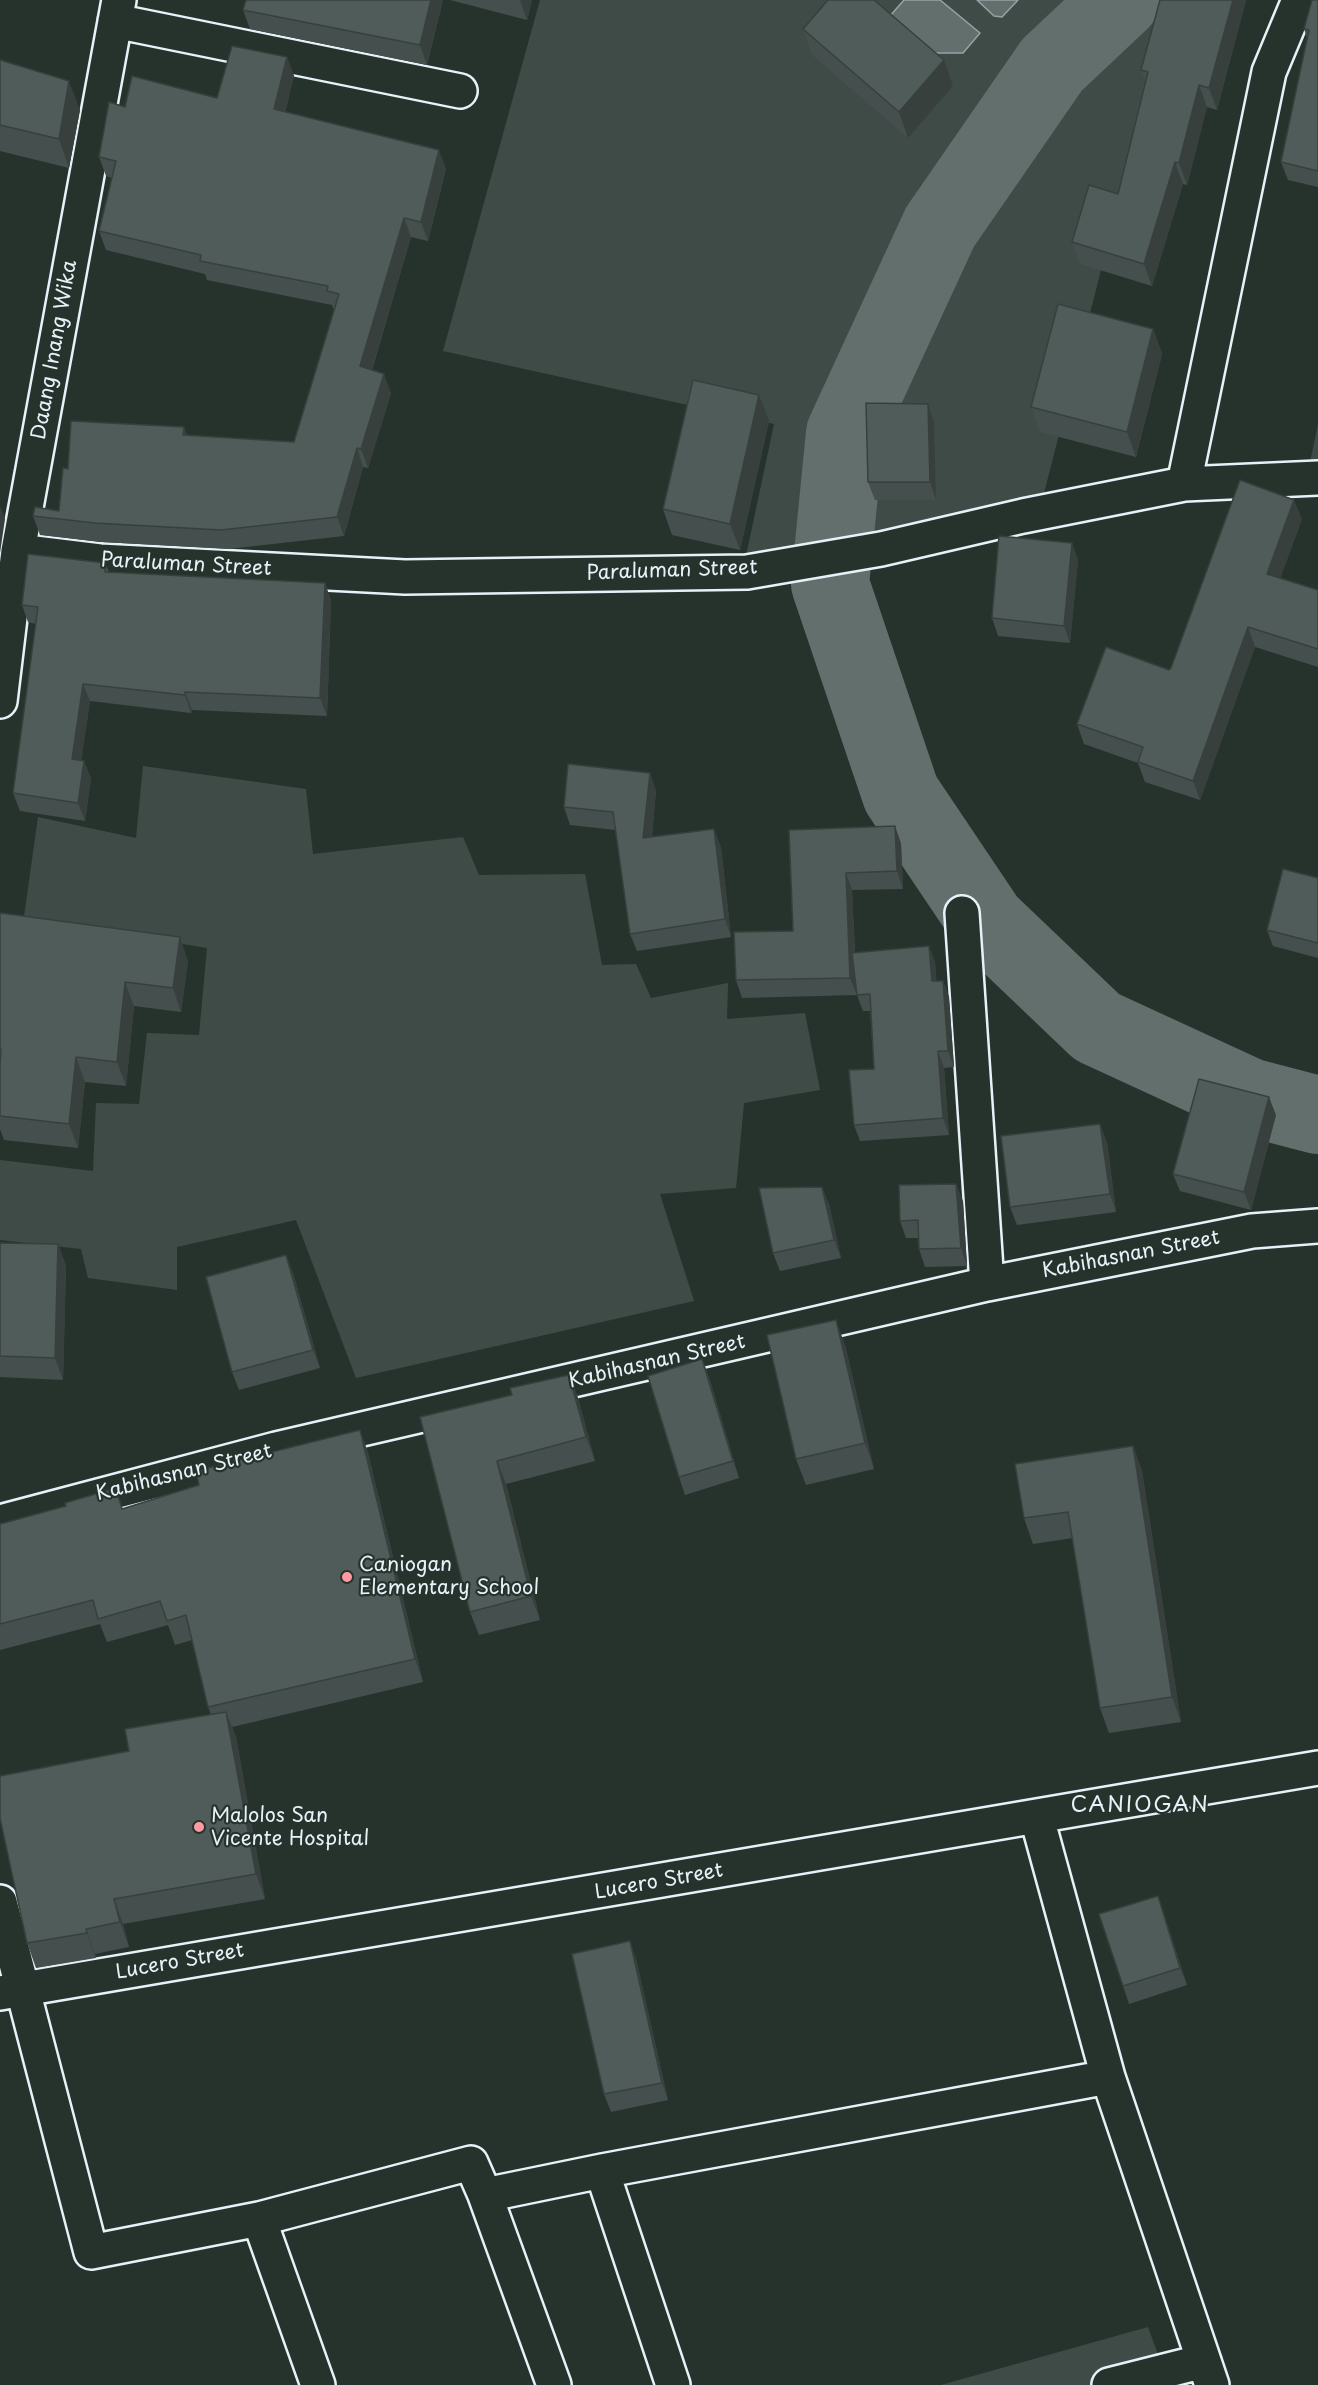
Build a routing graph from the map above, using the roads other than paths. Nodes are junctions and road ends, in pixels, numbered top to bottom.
1 (1299, 0) edge
2 (117, 11) edge
3 (460, 90) dead end
4 (1318, 478) edge
5 (1184, 484) junction
6 (18, 551) junction
7 (0, 701) edge
8 (962, 913) dead end
9 (1318, 1226) edge
10 (987, 1284) junction
11 (0, 1522) edge
12 (1318, 1768) edge
13 (1037, 1818) junction
14 (0, 1902) edge
15 (11, 1991) edge
16 (1108, 2077) junction
17 (602, 2171) junction
18 (485, 2195) junction
19 (259, 2219) junction
20 (1208, 2373) edge
21 (318, 2385) edge
22 (554, 2385) edge
23 (673, 2385) edge
24 (1109, 2385) edge

1 - 5 street
2 - 3 street
2 - 6 street, Daang Inang Wika
4 - 5 street, Paraluman Street
5 - 6 street, Paraluman Street
6 - 7 street, Daang Inang Wika
8 - 10 street
9 - 10 street, Kabihasnan Street
10 - 11 street, Kabihasnan Street
12 - 13 street, Lucero Street
13 - 15 street, Lucero Street
13 - 16 street
14 - 15 street
15 - 19 street
16 - 17 street
16 - 20 street
17 - 18 street
17 - 23 street
18 - 19 street
18 - 22 street
19 - 21 street
20 - 24 street

